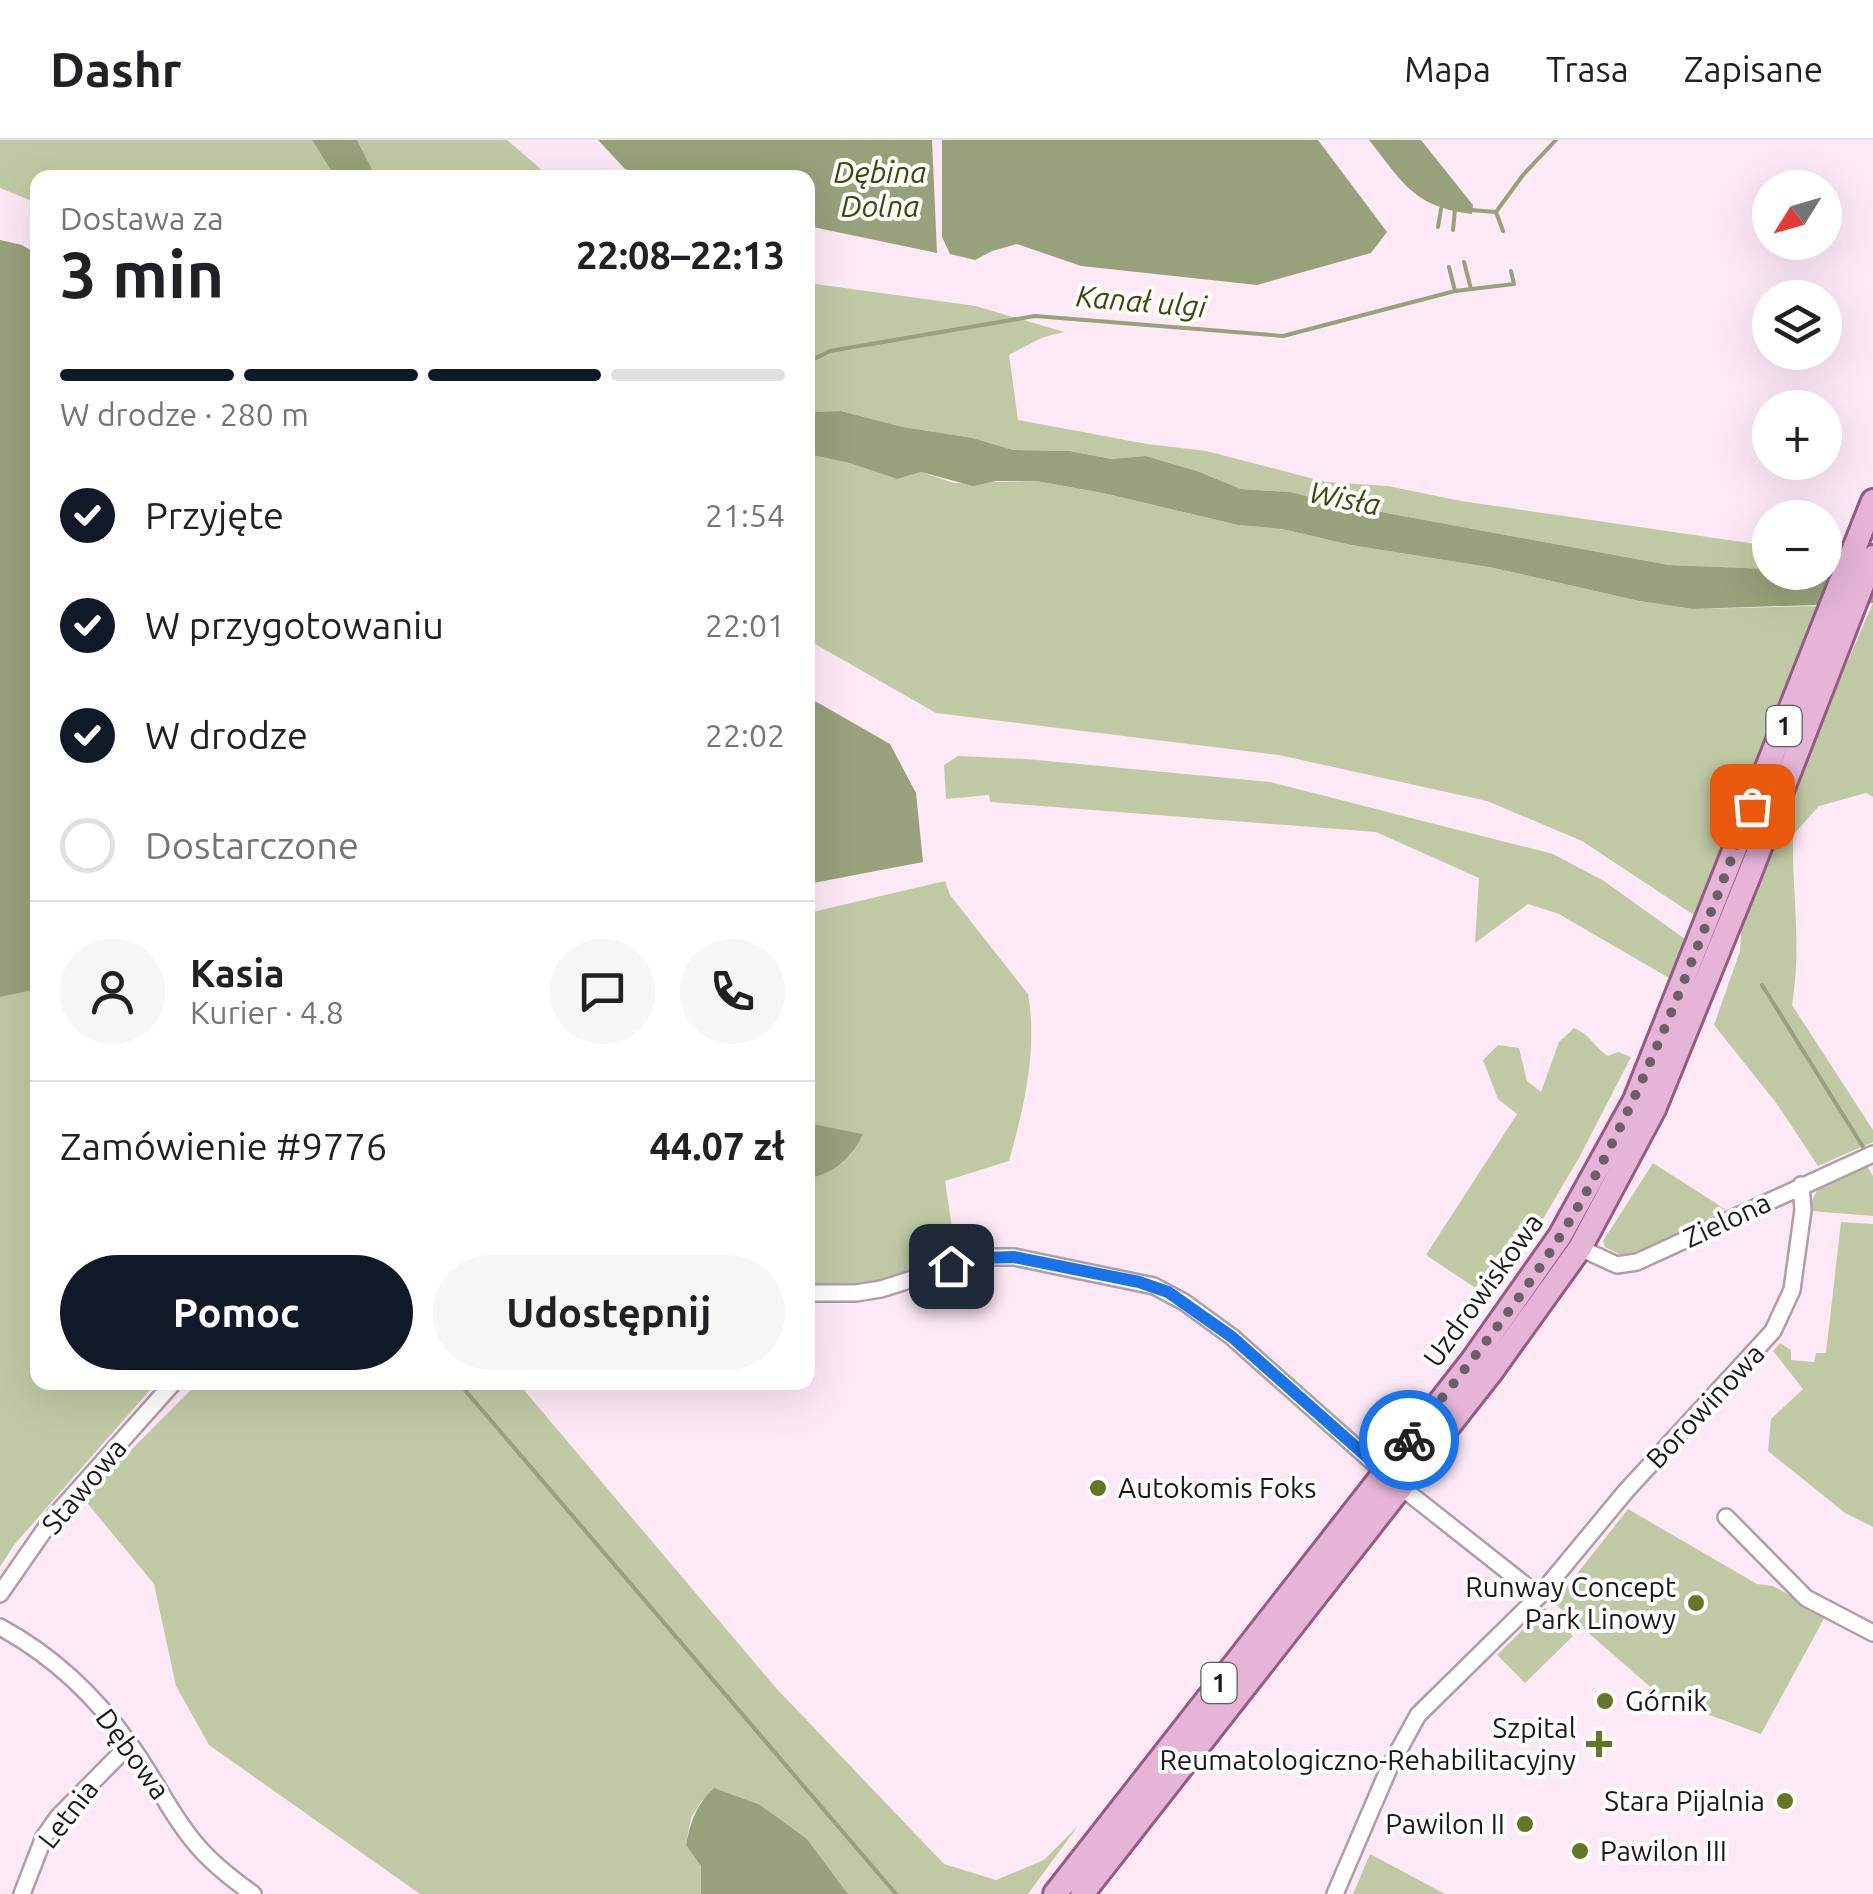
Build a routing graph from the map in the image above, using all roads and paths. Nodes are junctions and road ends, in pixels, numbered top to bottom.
1 (1873, 501) edge
2 (1873, 557) edge
3 (1824, 652) junction
4 (1763, 810) junction
5 (1868, 1156) edge
6 (1802, 1185) junction
7 (1580, 1248) junction
8 (815, 1294) edge
9 (167, 1390) edge
10 (1392, 1480) junction
11 (1726, 1517) dead end
12 (0, 1594) edge
13 (1539, 1596) junction
14 (0, 1627) edge
15 (1873, 1633) edge
16 (130, 1744) junction
17 (22, 1894) edge
18 (253, 1894) edge
19 (1054, 1894) edge
20 (1082, 1894) edge
21 (1335, 1894) edge

1 - 3 main road, 1
2 - 3 main road, 1
3 - 4 main road, 1
4 - 7 main road, Uzdrowiskowa / 1
4 - 10 main road, Uzdrowiskowa / 1
5 - 6 street, Zielona
6 - 7 street, Zielona
6 - 13 street, Borowinowa
7 - 10 main road, Uzdrowiskowa / 1
8 - 10 street
9 - 12 street, Stawowa
10 - 13 street
10 - 19 main road, Uzdrowiskowa / 1
10 - 20 main road, 1
11 - 15 street
13 - 21 street, Borowinowa
14 - 16 street, Dębowa
16 - 17 street, Letnia
16 - 18 street, Dębowa

